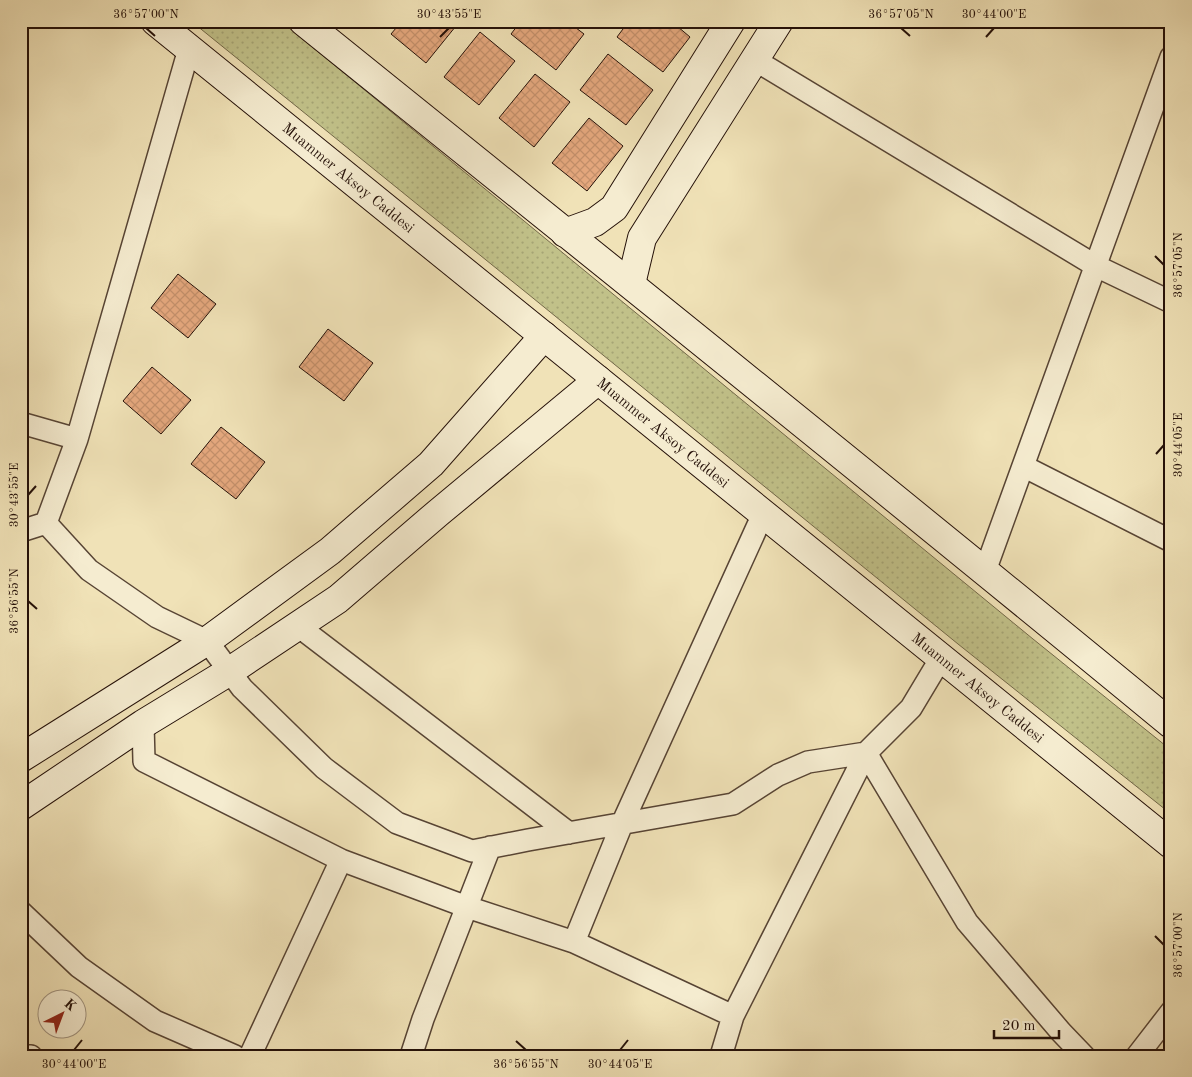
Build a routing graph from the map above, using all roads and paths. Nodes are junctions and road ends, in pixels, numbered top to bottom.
1 (155, 21) edge
2 (303, 21) edge
3 (779, 21) edge
4 (724, 24) edge
5 (190, 49) junction
6 (1171, 57) edge
7 (754, 60) junction
8 (565, 233) junction
9 (1096, 266) junction
10 (631, 284) junction
11 (1171, 302) edge
12 (544, 336) junction
13 (598, 380) junction
14 (21, 422) edge
15 (77, 439) junction
16 (1023, 466) junction
17 (763, 514) junction
18 (46, 523) junction
19 (21, 531) edge
20 (1171, 541) edge
21 (985, 571) junction
22 (298, 626) junction
23 (207, 641) junction
24 (941, 658) junction
25 (230, 671) junction
26 (143, 724) junction
27 (1171, 724) edge
28 (866, 752) junction
29 (21, 758) edge
30 (21, 806) edge
31 (622, 824) junction
32 (569, 833) junction
33 (1171, 844) edge
34 (490, 847) junction
35 (341, 860) junction
36 (467, 908) junction
37 (21, 912) edge
38 (574, 942) junction
39 (1171, 1012) edge
40 (733, 1016) junction
41 (21, 1056) edge
42 (31, 1056) edge
43 (235, 1056) edge
44 (250, 1056) edge
45 (411, 1056) edge
46 (722, 1056) edge
47 (1084, 1056) edge
48 (1137, 1056) edge

1 - 5 main road, Muammer Aksoy Caddesi
2 - 8 main road
3 - 7 main road
4 - 8 main road
5 - 12 main road, Muammer Aksoy Caddesi
5 - 15 street
6 - 9 street
7 - 9 street
7 - 10 main road
8 - 10 main road
9 - 11 street
9 - 16 street
10 - 21 main road
12 - 13 main road, Muammer Aksoy Caddesi
12 - 23 main road
13 - 17 main road, Muammer Aksoy Caddesi
13 - 22 main road
14 - 15 street
15 - 18 street
16 - 20 street
16 - 21 street
17 - 24 main road, Muammer Aksoy Caddesi
17 - 31 street
18 - 19 street
18 - 23 street
21 - 27 main road
22 - 25 main road
22 - 32 street
23 - 25 street
23 - 29 main road
24 - 28 street
24 - 33 main road, Muammer Aksoy Caddesi
25 - 26 main road
25 - 34 street
26 - 30 main road
26 - 35 street
28 - 31 street
28 - 40 street
28 - 47 street
31 - 32 street
31 - 38 street
32 - 34 street
34 - 36 street
35 - 36 street
35 - 44 street
36 - 38 street
36 - 45 street
37 - 43 street
38 - 40 street
39 - 48 street
40 - 46 street
41 - 42 street

